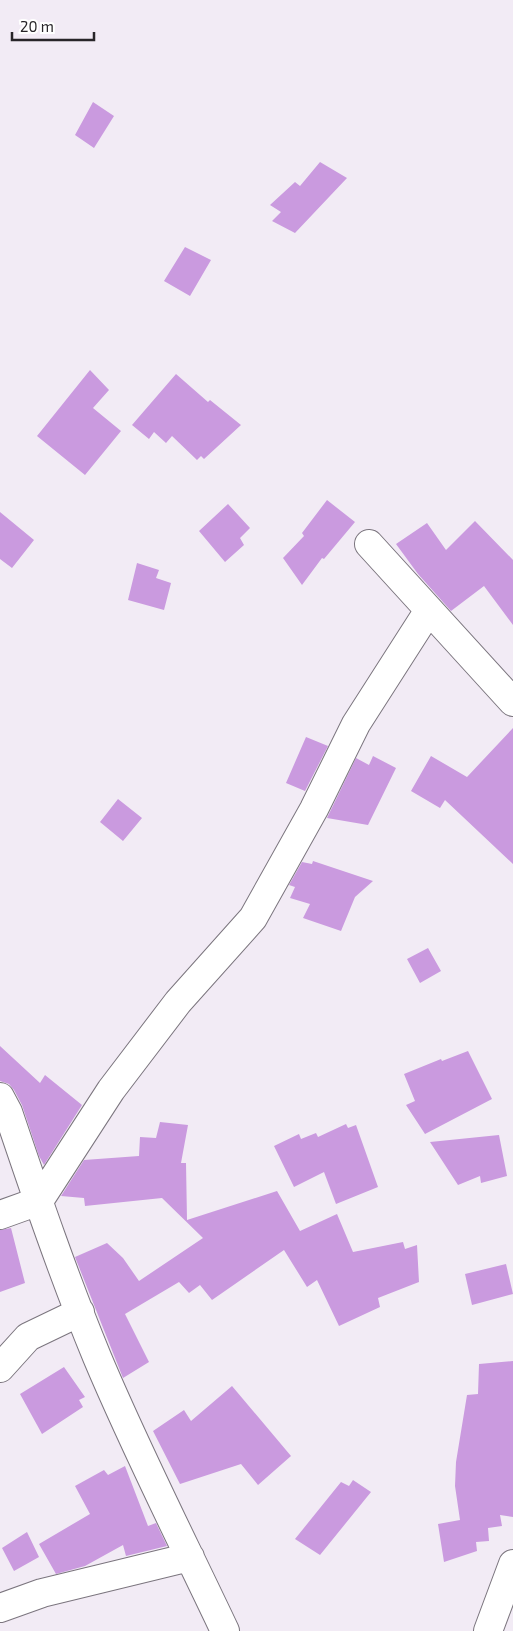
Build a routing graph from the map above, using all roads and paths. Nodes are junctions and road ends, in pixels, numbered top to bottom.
1 (370, 544) dead end
2 (429, 610) junction
3 (513, 702) edge
4 (0, 1098) edge
5 (39, 1202) junction
6 (0, 1215) edge
7 (80, 1312) junction
8 (0, 1368) edge
9 (190, 1558) junction
10 (513, 1564) edge
11 (0, 1608) edge
12 (225, 1631) edge
13 (488, 1631) edge

1 - 2 street
2 - 3 street
2 - 5 street
4 - 5 street
5 - 6 street
5 - 7 street
7 - 8 street
7 - 9 street
9 - 11 street
9 - 12 street
10 - 13 street

